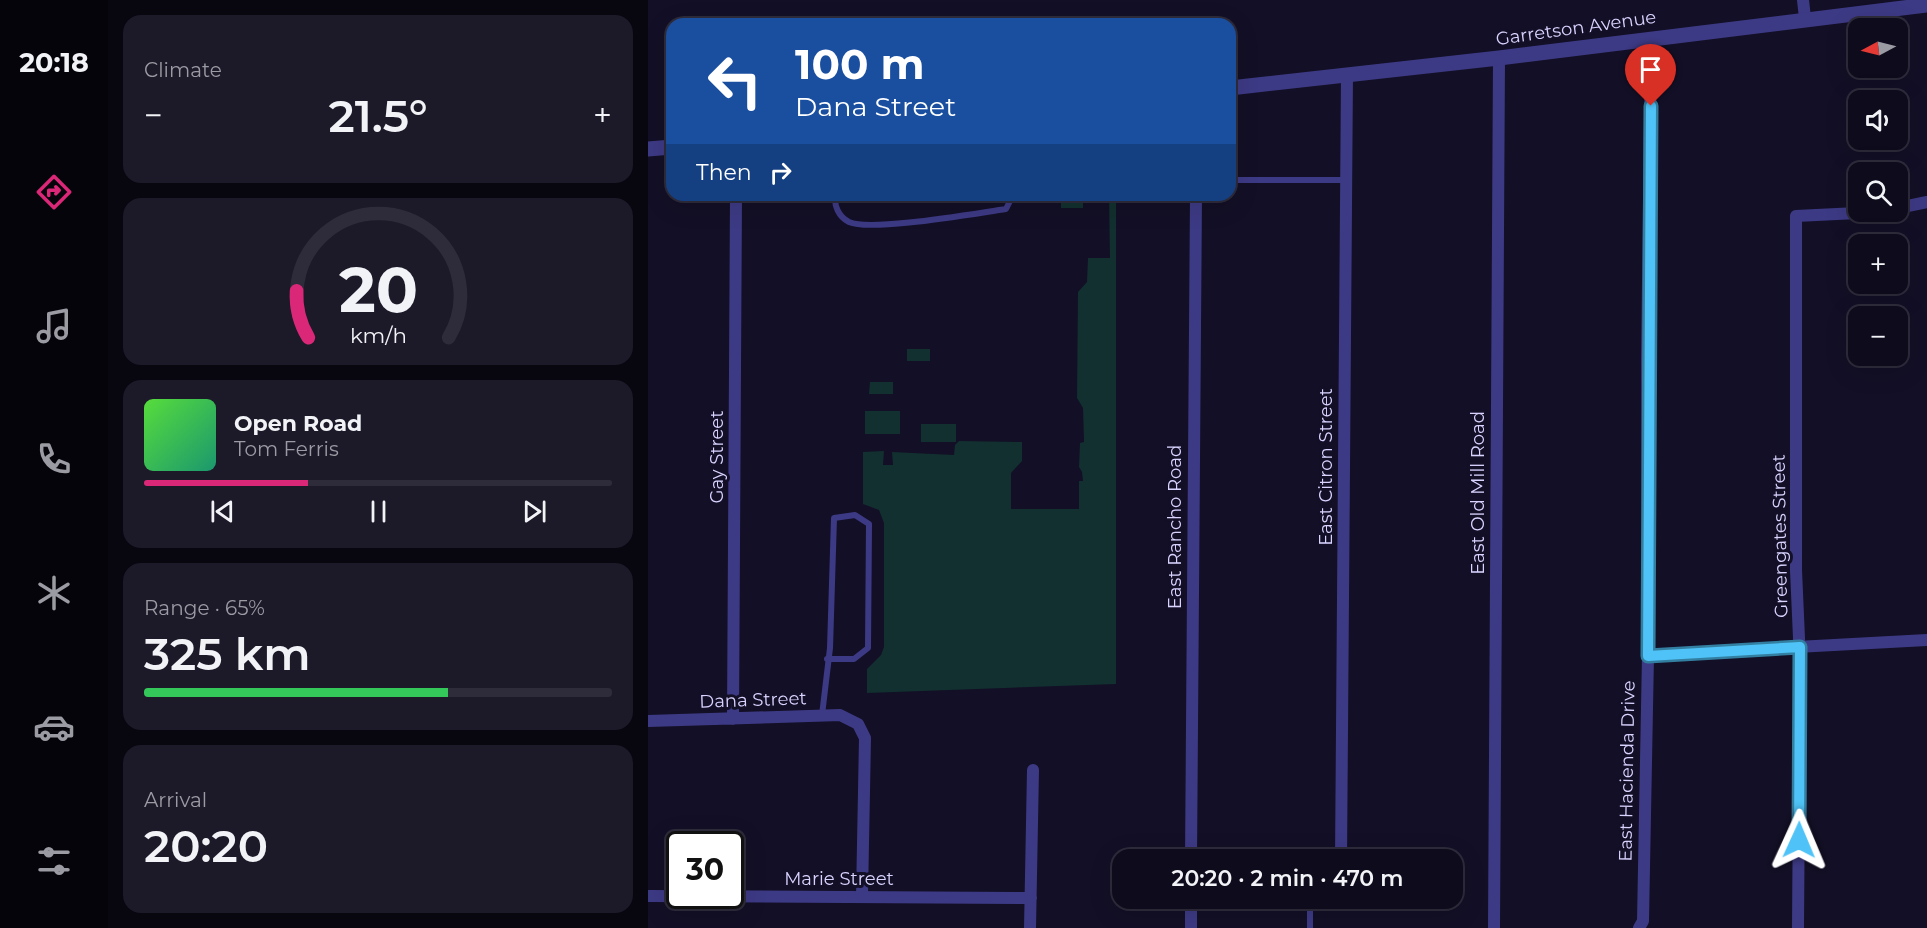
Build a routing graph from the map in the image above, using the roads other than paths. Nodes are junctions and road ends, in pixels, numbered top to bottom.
1 (1803, 0) edge
2 (1927, 5) edge
3 (1805, 18) junction
4 (1651, 38) junction
5 (1499, 58) junction
6 (1347, 74) junction
7 (1236, 87) edge
8 (666, 148) edge
9 (648, 150) edge
10 (1236, 180) edge
11 (1346, 180) junction
12 (736, 201) edge
13 (834, 201) edge
14 (1010, 201) edge
15 (1196, 201) edge
16 (1927, 202) edge
17 (1908, 206) edge
18 (1848, 213) edge
19 (1927, 640) edge
20 (1800, 647) junction
21 (1648, 656) junction
22 (827, 659) junction
23 (822, 716) junction
24 (733, 718) junction
25 (648, 721) edge
26 (1033, 770) dead end
27 (1191, 849) edge
28 (1341, 849) edge
29 (648, 896) edge
30 (862, 897) junction
31 (1031, 898) junction
32 (1191, 909) edge
33 (1310, 909) edge
34 (1030, 928) edge
35 (1191, 928) edge
36 (1310, 928) edge
37 (1494, 928) edge
38 (1640, 928) edge
39 (1798, 928) edge

1 - 3 street
2 - 3 street, Garretson Avenue
3 - 4 street, Garretson Avenue
4 - 5 street, Garretson Avenue
4 - 21 street, East Hacienda Drive
5 - 6 street, Garretson Avenue
5 - 37 street, East Old Mill Road
6 - 7 street, Garretson Avenue
6 - 11 street, East Citron Street
8 - 9 street
10 - 11 lane
11 - 28 street, East Citron Street
12 - 24 street, Gay Street
13 - 14 lane
15 - 27 street, East Rancho Road
16 - 17 street
18 - 20 street, Greengates Street
19 - 20 street
20 - 21 street
20 - 39 street, Greengates Street
21 - 38 street, East Hacienda Drive
22 - 22 lane
22 - 23 lane
23 - 24 street, Dana Street
23 - 30 street, Dana Street
24 - 25 street, Dana Street
26 - 31 street
29 - 30 street, Marie Street
30 - 31 street, Marie Street
31 - 34 street
32 - 35 street
33 - 36 lane

